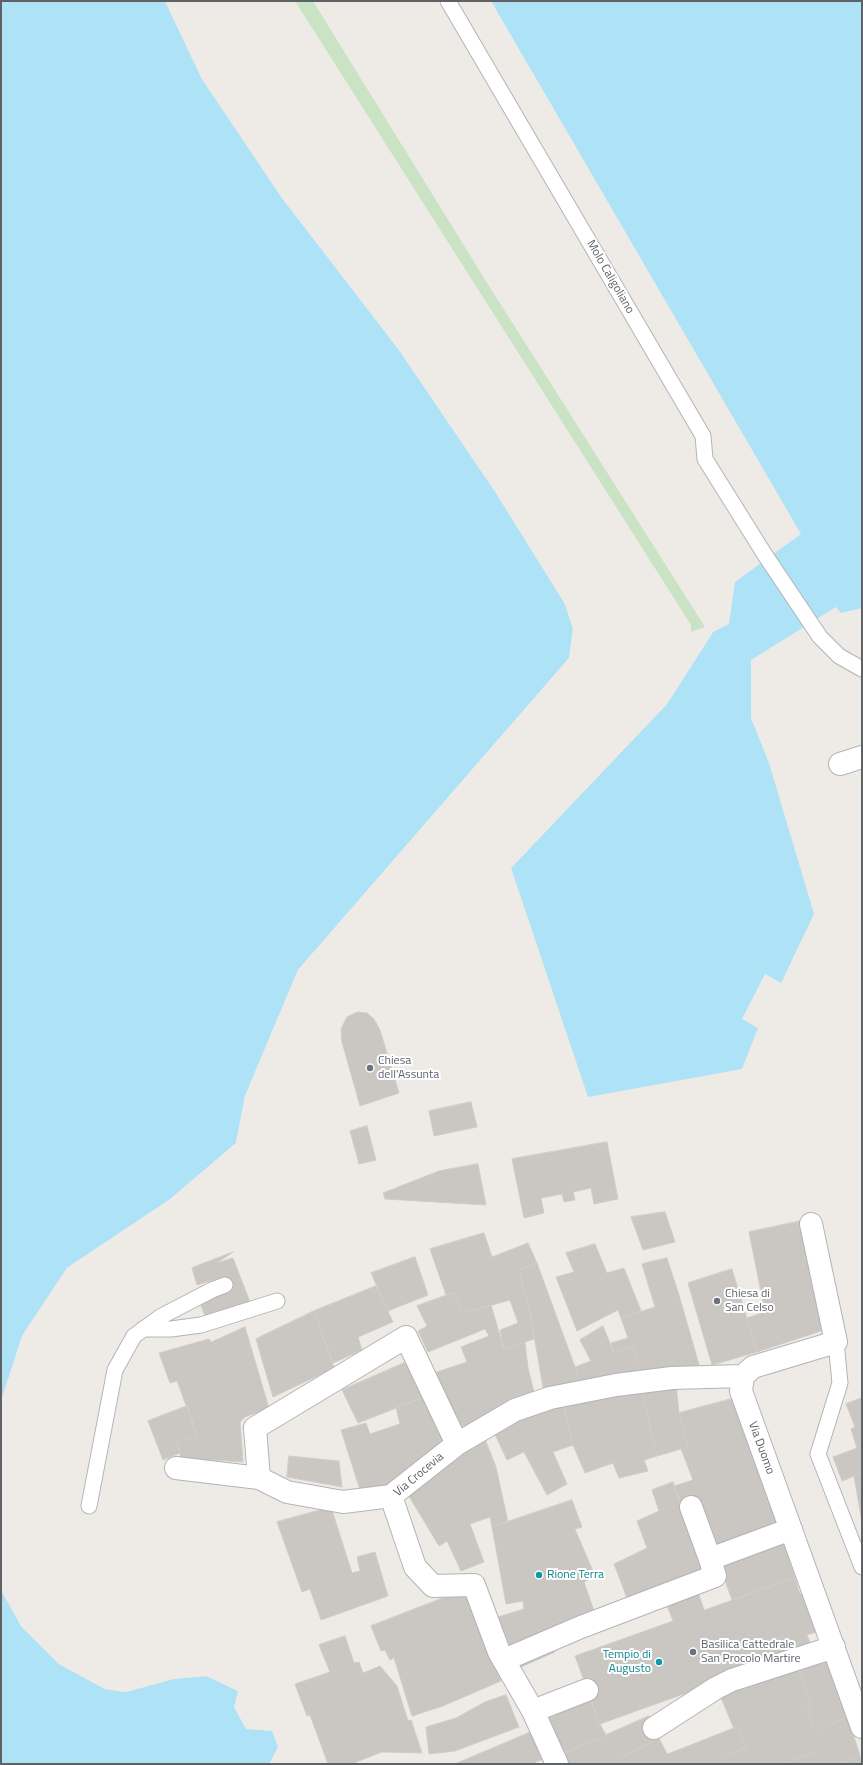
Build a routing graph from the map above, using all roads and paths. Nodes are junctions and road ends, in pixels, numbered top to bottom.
1 (448, 1) edge
2 (862, 669) edge
3 (862, 757) edge
4 (840, 764) dead end
5 (811, 1224) dead end
6 (225, 1285) dead end
7 (277, 1301) dead end
8 (143, 1329) junction
9 (836, 1342) junction
10 (743, 1376) junction
11 (457, 1444) junction
12 (176, 1468) dead end
13 (259, 1478) junction
14 (390, 1496) junction
15 (89, 1506) dead end
16 (691, 1507) dead end
17 (791, 1529) junction
18 (710, 1559) junction
19 (862, 1567) edge
20 (834, 1647) junction
21 (504, 1660) junction
22 (587, 1690) dead end
23 (533, 1711) junction
24 (862, 1727) edge
25 (654, 1728) dead end
26 (557, 1764) edge

1 - 2 lane, Molo Caligoliano
3 - 4 street
5 - 9 street
6 - 8 lane
7 - 8 lane
8 - 15 lane
9 - 10 street
9 - 19 lane
10 - 11 street, Via Crocevia
10 - 17 street, Via Duomo
11 - 13 street
11 - 14 street, Via Crocevia
12 - 13 street
13 - 14 street
14 - 21 street, Via Crocevia
16 - 18 street
17 - 18 street
17 - 20 street, Via Duomo
18 - 21 street
20 - 24 street, Via Duomo
20 - 25 street
21 - 23 street, Via Crocevia
22 - 23 street
23 - 26 street, Via Crocevia

